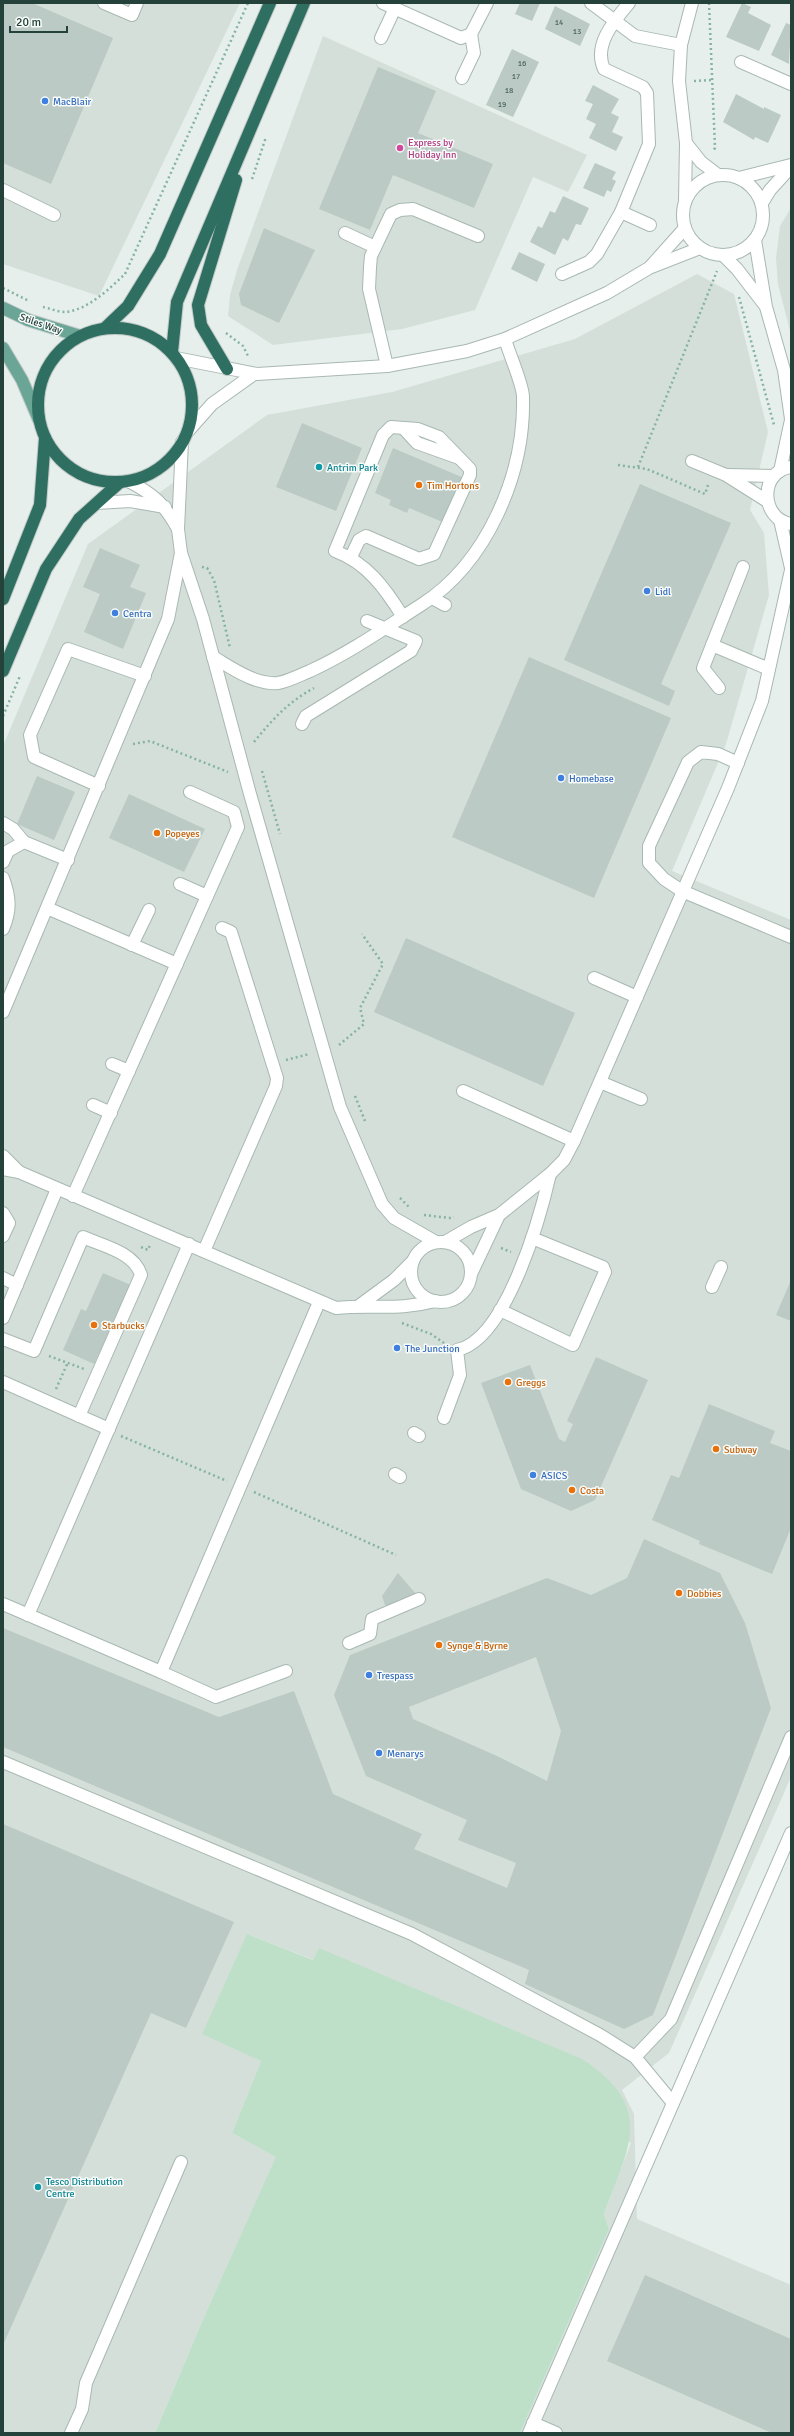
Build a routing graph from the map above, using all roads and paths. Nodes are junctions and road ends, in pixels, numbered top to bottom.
1 (104, 3) edge
2 (137, 3) edge
3 (248, 3) edge
4 (270, 3) edge
5 (304, 3) edge
6 (383, 3) edge
7 (487, 3) edge
8 (591, 3) edge
9 (629, 3) edge
10 (692, 3) edge
11 (709, 3) edge
12 (395, 8) junction
13 (615, 20) junction
14 (471, 34) junction
15 (381, 38) dead end
16 (681, 45) junction
17 (741, 62) dead end
18 (462, 78) dead end
19 (791, 84) edge
20 (256, 116) junction
21 (268, 130) dead end
22 (686, 143) junction
23 (701, 162) junction
24 (791, 166) edge
25 (718, 176) junction
26 (739, 178) junction
27 (251, 180) dead end
28 (3, 190) edge
29 (685, 202) junction
30 (762, 203) junction
31 (621, 212) junction
32 (54, 215) dead end
33 (650, 225) dead end
34 (685, 228) junction
35 (345, 233) dead end
36 (478, 236) dead end
37 (755, 240) junction
38 (375, 247) junction
39 (700, 248) junction
40 (723, 256) junction
41 (649, 268) junction
42 (562, 274) dead end
43 (3, 288) edge
44 (739, 295) dead end
45 (766, 307) junction
46 (3, 308) edge
47 (106, 328) junction
48 (220, 329) dead end
49 (80, 336) junction
50 (505, 339) junction
51 (3, 348) edge
52 (174, 355) junction
53 (387, 366) junction
54 (227, 369) junction
55 (255, 374) junction
56 (791, 419) edge
57 (39, 420) junction
58 (189, 430) junction
59 (45, 438) junction
60 (182, 442) junction
61 (784, 450) junction
62 (692, 461) dead end
63 (618, 465) dead end
64 (638, 467) junction
65 (712, 469) junction
66 (782, 472) edge
67 (726, 475) junction
68 (123, 482) junction
69 (766, 501) junction
70 (97, 503) junction
71 (165, 507) junction
72 (785, 522) edge
73 (178, 529) junction
74 (351, 557) junction
75 (183, 559) junction
76 (743, 567) dead end
77 (791, 569) edge
78 (432, 598) junction
79 (3, 600) edge
80 (444, 605) dead end
81 (403, 617) junction
82 (366, 621) dead end
83 (384, 628) junction
84 (712, 646) junction
85 (213, 657) junction
86 (233, 668) junction
87 (769, 669) junction
88 (3, 671) edge
89 (21, 674) dead end
90 (145, 676) junction
91 (319, 685) dead end
92 (718, 688) dead end
93 (3, 716) edge
94 (302, 724) dead end
95 (252, 735) dead end
96 (254, 742) junction
97 (116, 748) junction
98 (256, 749) dead end
99 (738, 763) junction
100 (261, 769) dead end
101 (230, 778) dead end
102 (100, 786) junction
103 (190, 792) dead end
104 (3, 823) edge
105 (24, 842) junction
106 (282, 842) dead end
107 (68, 860) junction
108 (3, 862) edge
109 (3, 878) edge
110 (180, 884) dead end
111 (682, 891) junction
112 (207, 896) junction
113 (47, 908) junction
114 (149, 910) dead end
115 (222, 928) dead end
116 (3, 929) edge
117 (362, 934) dead end
118 (791, 937) edge
119 (132, 944) junction
120 (177, 964) junction
121 (594, 978) dead end
122 (637, 997) junction
123 (3, 1012) edge
124 (337, 1037) dead end
125 (339, 1045) junction
126 (341, 1051) dead end
127 (313, 1053) dead end
128 (112, 1064) dead end
129 (272, 1064) junction
130 (129, 1072) junction
131 (600, 1082) junction
132 (463, 1091) dead end
133 (353, 1092) dead end
134 (641, 1099) dead end
135 (93, 1105) dead end
136 (110, 1113) junction
137 (368, 1127) dead end
138 (574, 1141) junction
139 (3, 1156) edge
140 (3, 1169) edge
141 (19, 1172) junction
142 (550, 1174) junction
143 (57, 1189) junction
144 (73, 1196) junction
145 (397, 1196) dead end
146 (411, 1210) dead end
147 (3, 1213) edge
148 (422, 1214) dead end
149 (499, 1215) junction
150 (471, 1227) junction
151 (3, 1236) edge
152 (532, 1238) junction
153 (486, 1240) junction
154 (440, 1242) junction
155 (189, 1244) junction
156 (204, 1251) junction
157 (524, 1258) junction
158 (413, 1261) junction
159 (721, 1267) dead end
160 (471, 1274) junction
161 (3, 1278) edge
162 (17, 1285) junction
163 (712, 1287) dead end
164 (319, 1302) junction
165 (435, 1302) junction
166 (360, 1305) junction
167 (500, 1310) junction
168 (3, 1318) edge
169 (398, 1321) dead end
170 (3, 1339) edge
171 (456, 1350) junction
172 (34, 1351) junction
173 (97, 1374) junction
174 (3, 1382) edge
175 (79, 1416) junction
176 (444, 1418) dead end
177 (108, 1430) junction
178 (241, 1487) junction
179 (396, 1555) dead end
180 (419, 1599) dead end
181 (3, 1604) edge
182 (28, 1615) junction
183 (349, 1643) dead end
184 (286, 1671) dead end
185 (161, 1672) junction
186 (791, 1737) edge
187 (3, 1762) edge
188 (791, 1833) edge
189 (635, 2057) junction
190 (673, 2103) junction
191 (181, 2162) dead end
192 (531, 2428) edge
193 (71, 2433) edge
194 (556, 2433) edge

1 - 2 street
3 - 43 path
4 - 47 highway
5 - 20 highway
6 - 12 street
7 - 14 street
8 - 13 street
9 - 13 street
10 - 16 street
11 - 23 path
12 - 14 street
12 - 15 street
13 - 16 street
13 - 31 street
14 - 18 street
16 - 22 street
17 - 19 street
20 - 52 highway
20 - 54 highway
21 - 27 path
22 - 23 street
22 - 29 street
23 - 25 street
24 - 26 street
24 - 30 street
25 - 26 street
25 - 29 street
26 - 30 street
28 - 32 street
29 - 34 street
30 - 37 street
31 - 33 street
31 - 42 street
34 - 39 street
34 - 41 street
35 - 38 street
36 - 38 street
37 - 40 street
37 - 45 street
38 - 53 street
39 - 40 street
39 - 41 street
40 - 45 street
40 - 64 path
41 - 50 street
44 - 61 path
45 - 56 street
46 - 49 main road, Stiles Way
47 - 49 highway
47 - 52 highway
48 - 55 path
49 - 57 highway
50 - 53 street
50 - 78 street
51 - 57 main road
52 - 54 street
52 - 58 highway
53 - 55 street
54 - 55 street
55 - 58 street
56 - 61 street
57 - 59 highway
58 - 60 highway
59 - 68 highway
59 - 79 highway
60 - 68 highway
60 - 73 street
61 - 66 street
62 - 65 street
63 - 64 path
64 - 65 path
65 - 67 street
66 - 67 street
66 - 69 street
67 - 69 street
68 - 70 highway
68 - 71 street
69 - 72 street
70 - 71 street
70 - 88 highway
71 - 73 street
72 - 77 street
73 - 75 street
74 - 74 street
74 - 81 street
75 - 85 street
75 - 86 path
75 - 90 street
76 - 84 street
77 - 87 street
78 - 80 street
78 - 81 street
81 - 83 street
82 - 83 street
83 - 86 street
83 - 94 street
84 - 87 street
84 - 92 street
85 - 86 street
85 - 154 street
87 - 99 street
89 - 93 path
90 - 97 street
90 - 102 street
91 - 96 path
95 - 96 path
96 - 98 path
97 - 101 path
97 - 102 street
99 - 111 street
99 - 111 street
100 - 106 path
102 - 107 street
103 - 112 street
104 - 105 street
105 - 107 street
105 - 108 street
107 - 113 street
109 - 116 street
110 - 112 street
111 - 118 street
111 - 122 street
112 - 120 street
113 - 119 street
113 - 123 street
114 - 119 street
115 - 129 street
117 - 125 path
119 - 120 street
120 - 130 street
121 - 122 street
122 - 131 street
124 - 125 path
125 - 126 path
127 - 129 path
128 - 130 street
129 - 156 street
130 - 136 street
131 - 134 street
131 - 138 street
132 - 138 street
133 - 137 path
135 - 136 street
136 - 144 street
138 - 142 street
139 - 141 street
140 - 141 street
141 - 143 street
142 - 149 street
142 - 152 street
143 - 144 street
143 - 162 street
144 - 155 street
145 - 146 path
147 - 151 street
148 - 150 path
149 - 150 street
149 - 153 street
150 - 154 street
152 - 157 street
152 - 167 street
153 - 157 path
153 - 160 street
154 - 158 street
154 - 160 street
155 - 156 street
155 - 177 street
156 - 164 street
157 - 167 street
158 - 165 street
158 - 166 street
159 - 163 street
160 - 165 street
161 - 162 street
162 - 168 street
164 - 166 street
164 - 178 street
165 - 166 street
167 - 171 street
169 - 171 path
170 - 172 street
171 - 176 street
172 - 173 path
172 - 173 street
173 - 175 street
174 - 175 street
175 - 177 street
177 - 178 path
177 - 182 street
178 - 179 path
178 - 185 street
180 - 183 street
181 - 182 street
182 - 185 street
184 - 185 street
186 - 189 street
187 - 189 street
188 - 190 street
189 - 190 street
190 - 192 street
191 - 193 street
192 - 194 street

